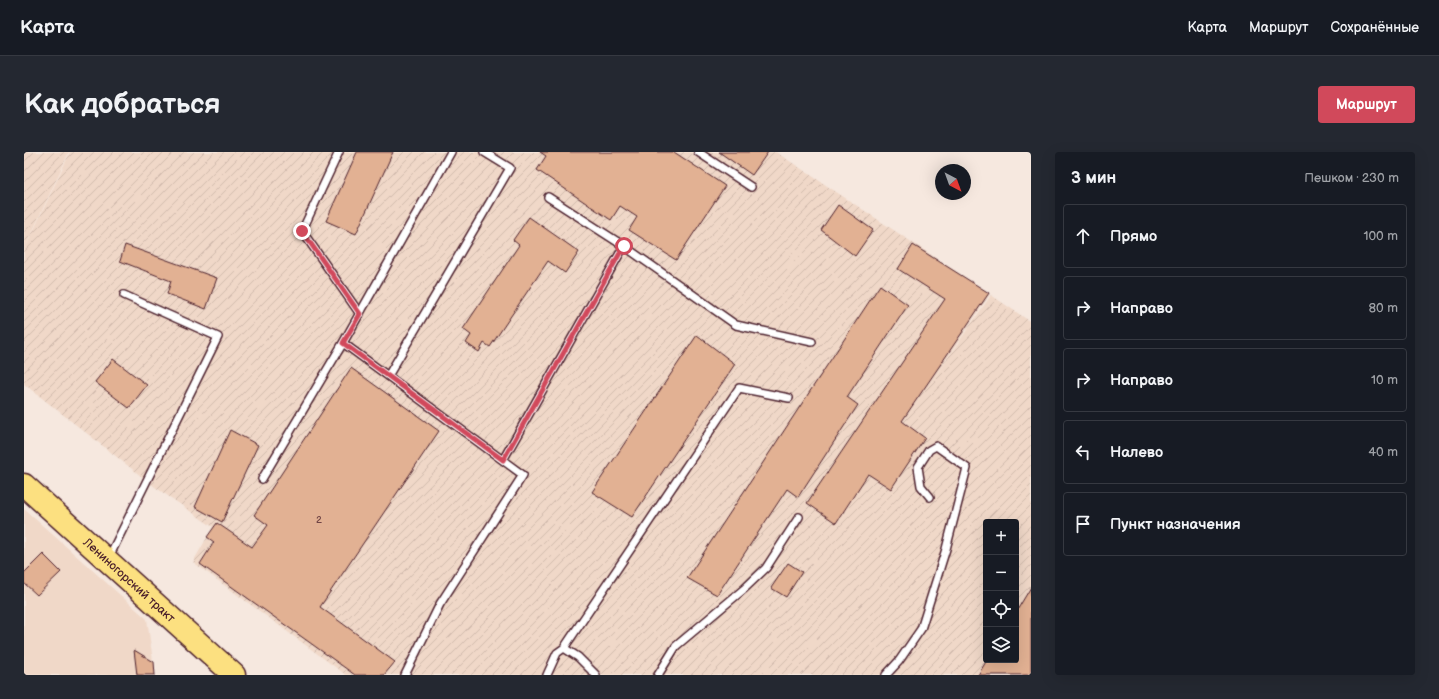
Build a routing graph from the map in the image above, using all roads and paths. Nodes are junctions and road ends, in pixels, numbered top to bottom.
1 (339, 152) edge
2 (451, 152) edge
3 (484, 152) edge
4 (698, 152) edge
5 (751, 187) dead end
6 (548, 197) dead end
7 (624, 246) junction
8 (124, 295) dead end
9 (360, 314) junction
10 (812, 342) dead end
11 (343, 343) junction
12 (388, 376) junction
13 (789, 398) dead end
14 (503, 460) junction
15 (262, 479) dead end
16 (24, 485) edge
17 (930, 497) dead end
18 (799, 517) dead end
19 (107, 561) junction
20 (564, 648) junction
21 (234, 675) edge
22 (405, 675) edge
23 (547, 675) edge
24 (596, 675) edge
25 (658, 675) edge
26 (886, 675) edge

1 - 9 lane
2 - 9 lane
3 - 12 lane
4 - 5 lane
6 - 7 lane
7 - 10 lane
7 - 14 lane
8 - 19 lane
9 - 11 lane
11 - 12 lane
11 - 15 lane
12 - 14 lane
13 - 20 lane
14 - 22 lane
16 - 19 main road, Лениногорский тракт
17 - 26 lane
18 - 25 lane
19 - 21 main road, Лениногорский тракт
20 - 23 lane
20 - 24 lane

